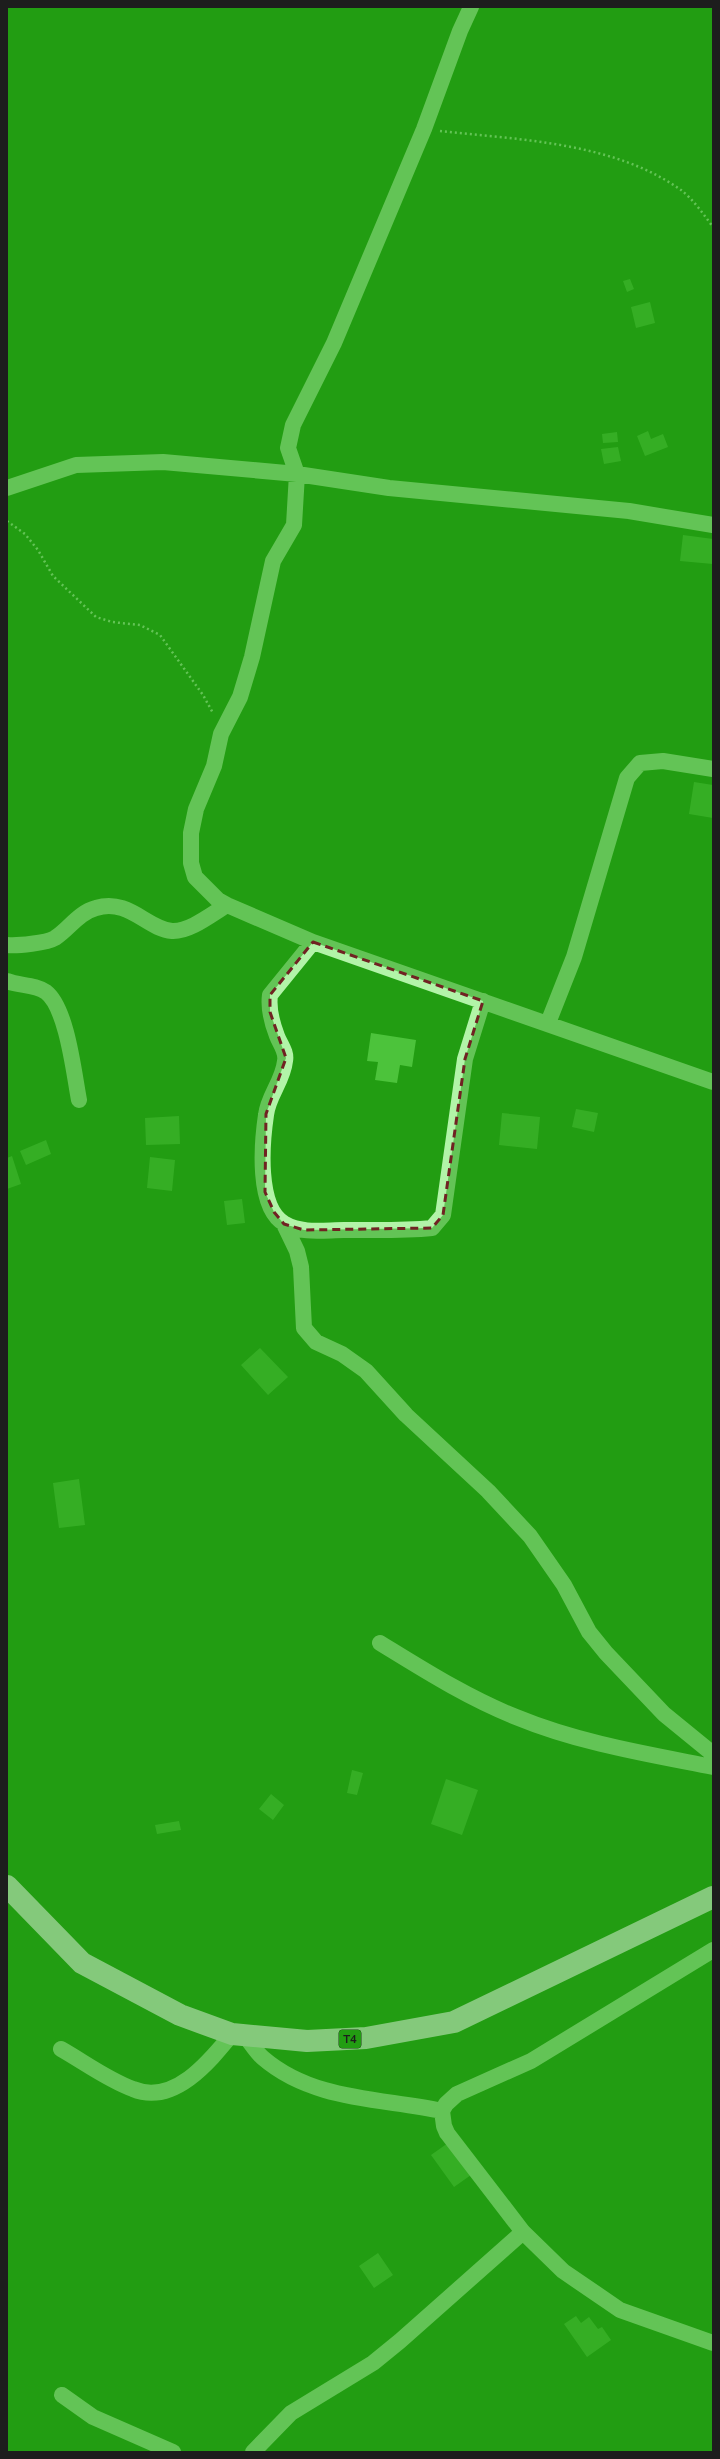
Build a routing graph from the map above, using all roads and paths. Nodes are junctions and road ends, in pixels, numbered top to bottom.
1 (471, 7) edge
2 (424, 129) junction
3 (713, 227) edge
4 (297, 474) junction
5 (7, 488) edge
6 (7, 521) edge
7 (713, 524) edge
8 (221, 734) junction
9 (713, 769) edge
10 (227, 905) junction
11 (314, 942) junction
12 (7, 945) edge
13 (7, 980) edge
14 (483, 1001) junction
15 (548, 1023) junction
16 (713, 1082) edge
17 (79, 1100) dead end
18 (284, 1224) junction
19 (380, 1643) dead end
20 (713, 1754) edge
21 (713, 1767) edge
22 (7, 1886) edge
23 (713, 1897) edge
24 (713, 1950) edge
25 (239, 2035) junction
26 (61, 2049) dead end
27 (442, 2111) junction
28 (523, 2232) junction
29 (713, 2343) edge
30 (62, 2395) dead end
31 (173, 2452) edge
32 (253, 2452) edge

1 - 2 street
2 - 3 path
2 - 4 street
4 - 5 street
4 - 7 street
4 - 8 street
6 - 8 path
8 - 10 street
9 - 15 street
10 - 11 street
10 - 12 street
11 - 14 street
11 - 18 street
13 - 17 street
14 - 15 street
14 - 18 street
15 - 16 street
18 - 20 street
19 - 21 street
22 - 25 highway, T4
23 - 25 highway, T4
24 - 27 street
25 - 26 street
25 - 27 street
27 - 28 street
28 - 29 street
28 - 32 street
30 - 31 street

